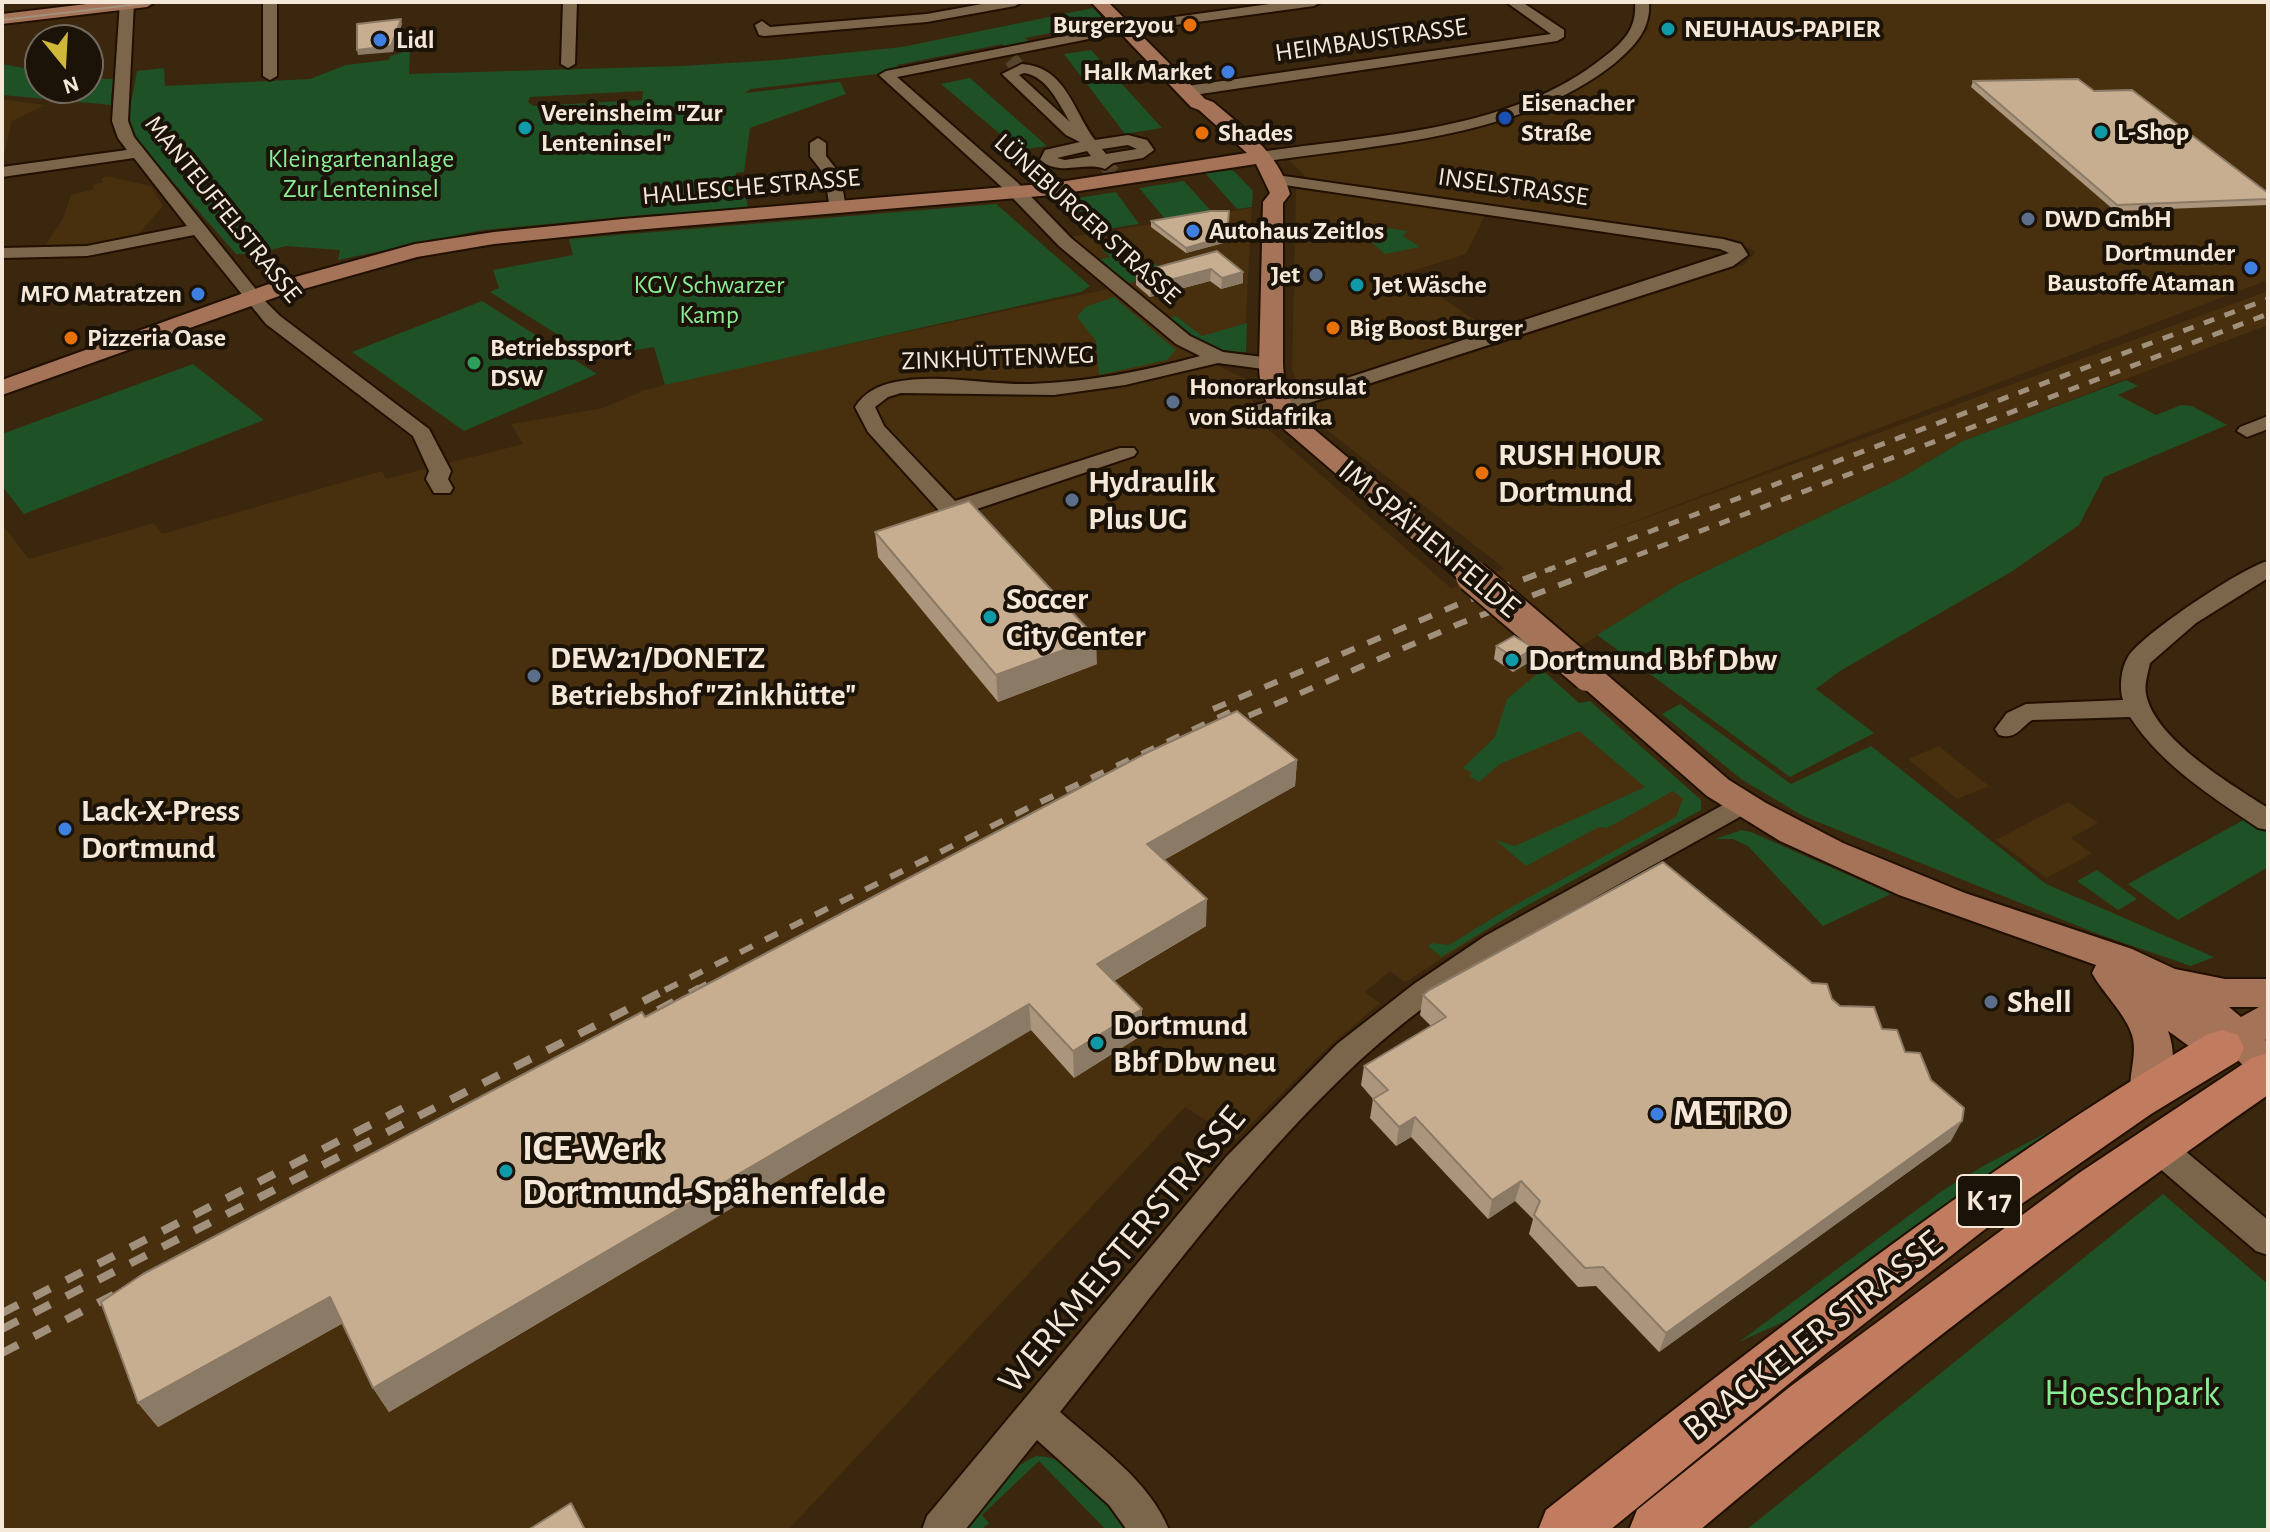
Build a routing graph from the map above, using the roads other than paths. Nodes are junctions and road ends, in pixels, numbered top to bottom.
1 (147, 2) edge
2 (270, 2) edge
3 (570, 2) edge
4 (1015, 2) edge
5 (1099, 2) edge
6 (1314, 2) edge
7 (1513, 2) edge
8 (1642, 2) edge
9 (127, 3) edge
10 (2, 19) edge
11 (1124, 28) junction
12 (764, 32) dead end
13 (1013, 61) junction
14 (568, 64) dead end
15 (270, 76) dead end
16 (1192, 97) junction
17 (1087, 140) junction
18 (818, 143) dead end
19 (138, 153) junction
20 (1252, 158) junction
21 (1109, 169) junction
22 (2, 172) edge
23 (1275, 191) junction
24 (1016, 193) junction
25 (838, 208) junction
26 (200, 229) junction
27 (2, 253) edge
28 (252, 298) junction
29 (1218, 357) junction
30 (1271, 364) junction
31 (2, 388) edge
32 (1277, 407) junction
33 (1243, 414) dead end
34 (2268, 422) edge
35 (2247, 431) dead end
36 (1127, 452) dead end
37 (445, 478) dead end
38 (2268, 568) edge
39 (2139, 708) junction
40 (2008, 729) dead end
41 (1741, 804) junction
42 (2268, 821) edge
43 (2034, 931) junction
44 (2099, 967) junction
45 (2164, 980) junction
46 (2268, 993) edge
47 (2256, 1052) edge
48 (2148, 1091) junction
49 (2156, 1146) junction
50 (2268, 1240) edge
51 (1036, 1415) junction
52 (941, 1530) edge
53 (1150, 1530) edge
54 (1566, 1530) edge
55 (1657, 1530) edge

1 - 9 main road
2 - 15 street
3 - 14 street
4 - 12 street
5 - 11 main road
6 - 11 street
7 - 16 street, HEIMBAUSTRASSE
8 - 20 street
9 - 10 main road
9 - 19 street, MANTEUFFELSTRASSE
11 - 13 street
11 - 16 main road
13 - 17 street
13 - 17 street
13 - 24 street, LÜNEBURGER STRASSE
16 - 20 main road
17 - 21 street
17 - 21 street
17 - 21 street
18 - 25 street
19 - 22 street
19 - 26 street, MANTEUFFELSTRASSE
20 - 21 main road, HALLESCHE STRASSE
20 - 23 main road
21 - 24 main road, HALLESCHE STRASSE
23 - 30 main road
23 - 32 street, INSELSTRASSE
24 - 25 main road, HALLESCHE STRASSE
24 - 29 street, LÜNEBURGER STRASSE
25 - 28 main road, HALLESCHE STRASSE
26 - 27 street
26 - 28 street, MANTEUFFELSTRASSE
28 - 31 main road, HALLESCHE STRASSE
28 - 37 street, MANTEUFFELSTRASSE
29 - 30 street, LÜNEBURGER STRASSE
29 - 36 street, ZINKHÜTTENWEG
30 - 32 main road
32 - 33 street
32 - 41 main road, IM SPÄHENFELDE, bridge
34 - 35 street
38 - 39 street
39 - 40 street
39 - 42 street
41 - 43 main road, IM SPÄHENFELDE
41 - 51 street, WERKMEISTERSTRASSE
43 - 44 main road, IM SPÄHENFELDE
43 - 45 main road, IM SPÄHENFELDE
44 - 47 main road, IM SPÄHENFELDE
44 - 48 main road
45 - 46 main road
45 - 47 main road, IM SPÄHENFELDE
47 - 48 highway, BRACKELER STRASSE / K 17
47 - 49 highway, BRACKELER STRASSE / K 17
48 - 54 highway, BRACKELER STRASSE / K 17
49 - 50 street
49 - 55 highway, BRACKELER STRASSE / K 17
51 - 52 street, WERKMEISTERSTRASSE
51 - 53 street

